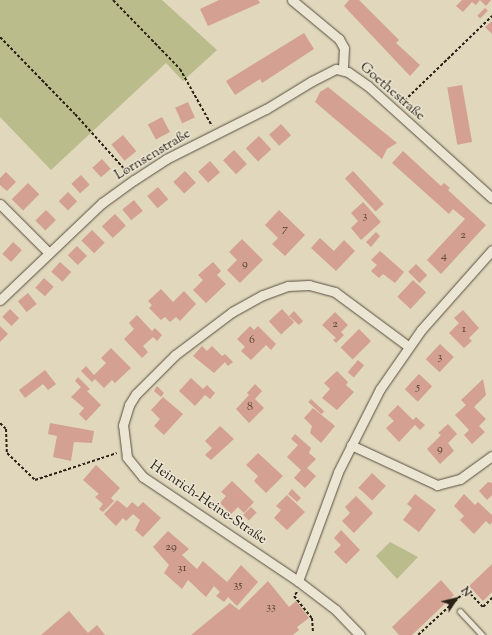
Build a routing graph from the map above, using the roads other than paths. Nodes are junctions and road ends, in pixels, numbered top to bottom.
1 (292, 0) edge
2 (343, 69) junction
3 (492, 198) edge
4 (0, 204) edge
5 (492, 250) edge
6 (49, 253) junction
7 (0, 300) edge
8 (408, 346) junction
9 (351, 445) junction
10 (492, 456) edge
11 (298, 581) junction
12 (460, 611) dead end
13 (360, 635) edge
14 (482, 635) edge

1 - 2 street, Goethestraße
2 - 3 street, Goethestraße
2 - 6 street, Lornsenstraße
4 - 6 street
5 - 8 street
6 - 7 street, Lornsenstraße
8 - 9 street
8 - 11 street, Heinrich-Heine-Straße
9 - 10 street
9 - 11 street
11 - 13 street, Heinrich-Heine-Straße
12 - 14 lane

